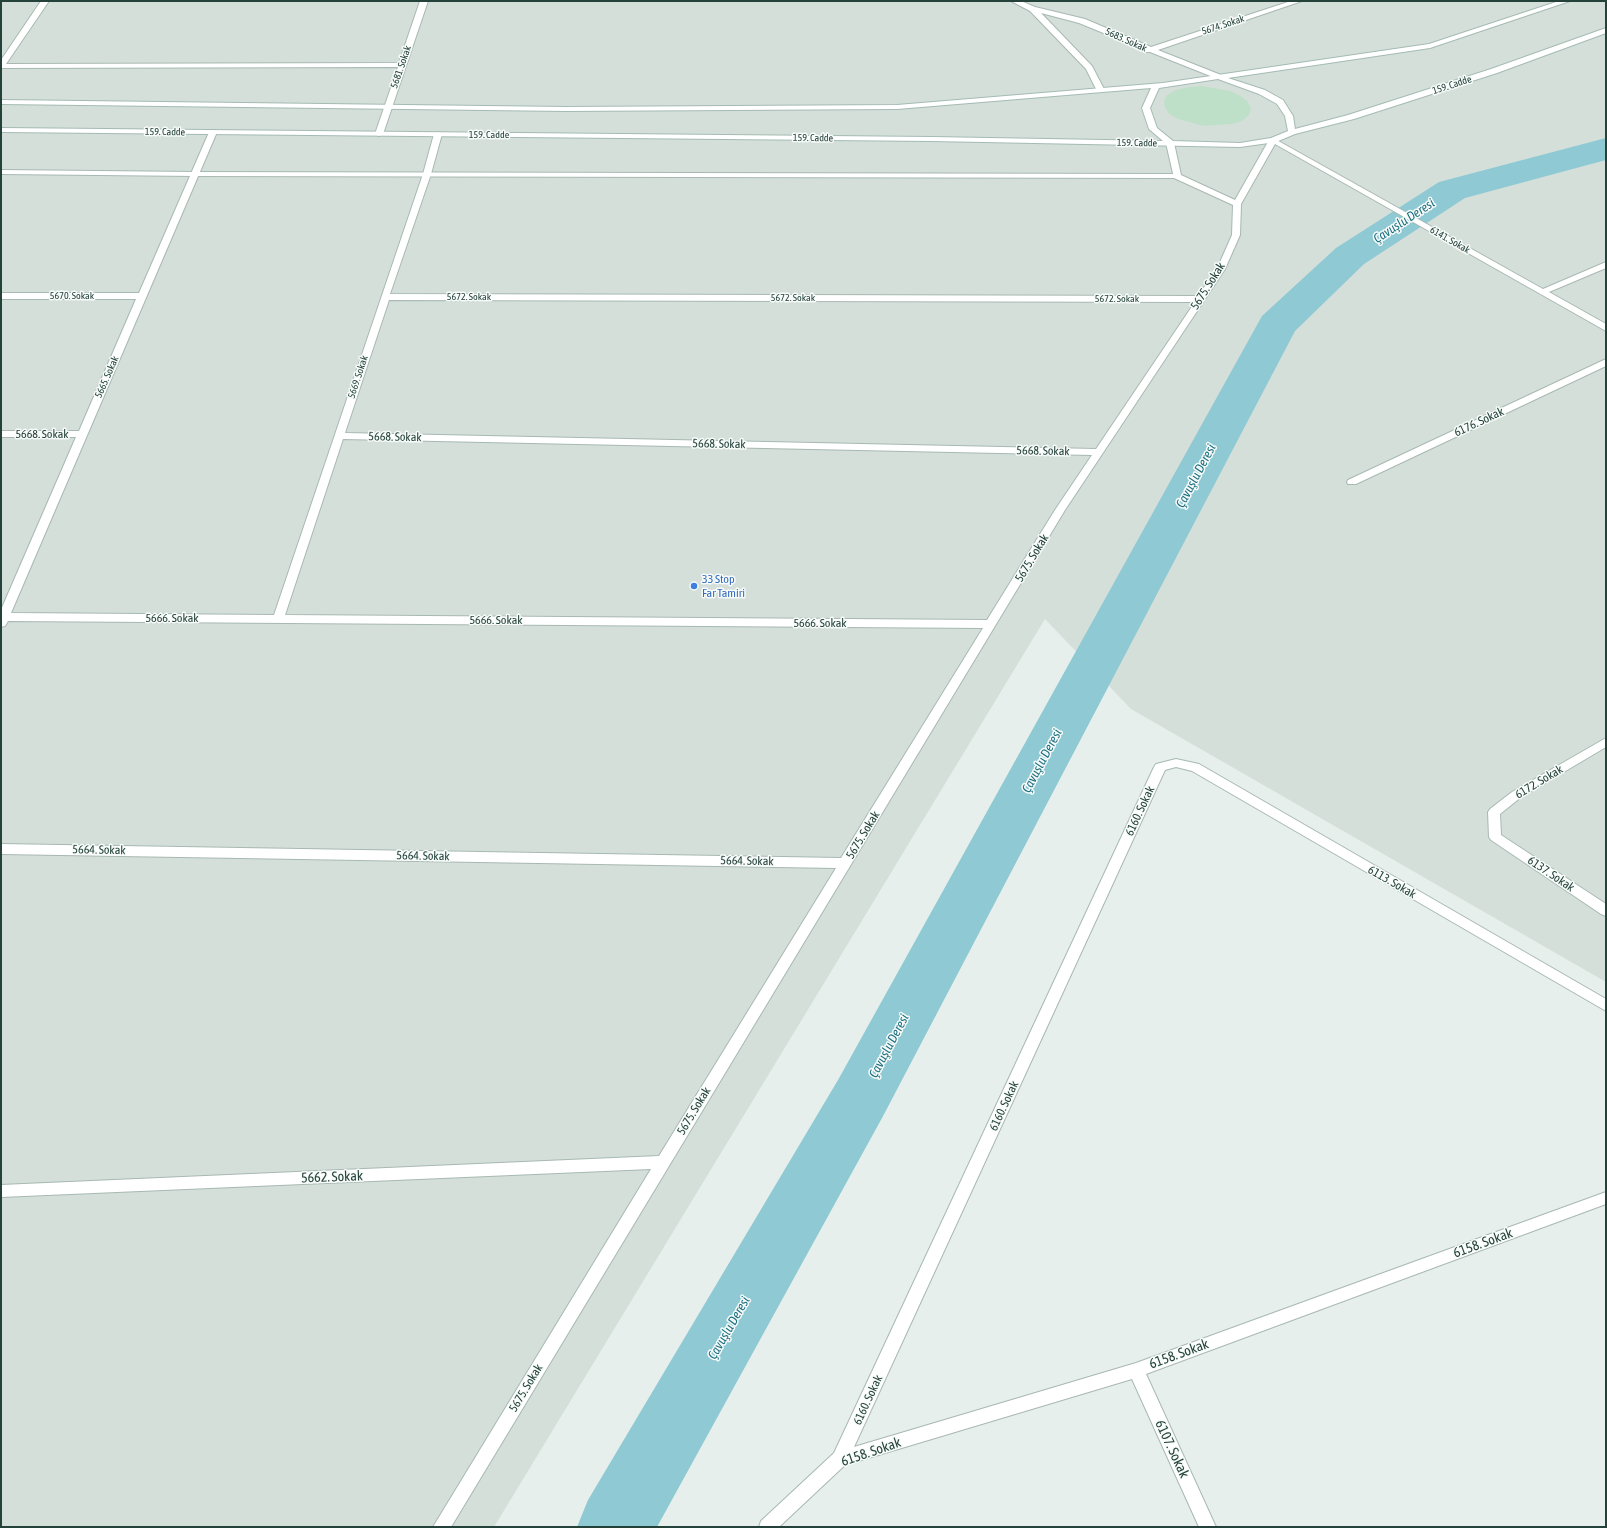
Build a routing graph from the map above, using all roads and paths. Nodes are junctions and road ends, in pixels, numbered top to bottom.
1 (45, 1) edge
2 (424, 1) edge
3 (1015, 1) edge
4 (1298, 1) edge
5 (1566, 1) edge
6 (1033, 9) junction
7 (1606, 30) edge
8 (1149, 50) junction
9 (402, 65) junction
10 (1, 66) edge
11 (1218, 77) junction
12 (1156, 85) junction
13 (1100, 89) junction
14 (1, 102) edge
15 (387, 106) junction
16 (1, 130) edge
17 (213, 132) junction
18 (1292, 132) junction
19 (379, 134) junction
20 (438, 134) junction
21 (1273, 140) junction
22 (1170, 143) junction
23 (1, 172) edge
24 (195, 174) junction
25 (427, 174) junction
26 (1177, 176) junction
27 (1237, 204) junction
28 (1606, 265) edge
29 (1542, 292) junction
30 (1, 296) edge
31 (142, 296) junction
32 (385, 297) junction
33 (1202, 299) junction
34 (1606, 328) edge
35 (1606, 362) edge
36 (1, 434) edge
37 (82, 434) junction
38 (339, 436) junction
39 (1100, 452) junction
40 (1352, 482) dead end
41 (2, 619) edge
42 (278, 619) junction
43 (991, 624) junction
44 (1606, 742) edge
45 (1176, 763) joint
46 (1495, 837) joint
47 (1, 849) edge
48 (846, 863) junction
49 (1606, 911) edge
50 (1606, 1006) edge
51 (663, 1162) junction
52 (1, 1191) edge
53 (1606, 1198) edge
54 (1136, 1370) junction
55 (840, 1459) junction
56 (441, 1527) edge
57 (767, 1527) edge
58 (1208, 1527) edge

1 - 10 street
2 - 9 street, 5681. Sokak
3 - 6 street, 5683. Sokak
4 - 8 street, 5674. Sokak
5 - 11 street
6 - 8 street, 5683. Sokak
6 - 13 street, 5683. Sokak
7 - 18 street, 159. Cadde
8 - 11 street, 5683. Sokak
9 - 10 street
9 - 15 street, 5681. Sokak
11 - 12 street
11 - 18 street, 5683. Sokak
12 - 13 street
12 - 22 street
13 - 15 street
14 - 15 street
15 - 19 street, 5681. Sokak
16 - 17 street, 159. Cadde
17 - 19 street, 159. Cadde
17 - 24 street, 5665. Sokak
18 - 21 street, 159. Cadde
19 - 20 street, 159. Cadde
20 - 22 street, 159. Cadde
20 - 25 street, 5669. Sokak
21 - 22 street, 159. Cadde
21 - 27 street, 5675. Sokak
21 - 29 street, 6141. Sokak
22 - 26 street
23 - 24 street
24 - 25 street
24 - 31 street, 5665. Sokak
25 - 26 street
25 - 32 street, 5669. Sokak
26 - 27 street
27 - 33 street, 5675. Sokak
28 - 29 street
29 - 34 street, 6141. Sokak
30 - 31 street, 5670. Sokak
31 - 37 street, 5665. Sokak
32 - 33 street, 5672. Sokak
32 - 38 street, 5669. Sokak
33 - 39 street, 5675. Sokak
35 - 40 street, 6176. Sokak
36 - 37 street, 5668. Sokak
37 - 41 street, 5665. Sokak
38 - 39 street, 5668. Sokak
38 - 42 street, 5669. Sokak
39 - 43 street, 5675. Sokak
41 - 42 street, 5666. Sokak
42 - 43 street, 5666. Sokak
43 - 48 street, 5675. Sokak
44 - 46 street, 6172. Sokak
45 - 50 street, 6113. Sokak
45 - 55 street, 6160. Sokak
46 - 49 street, 6137. Sokak
47 - 48 street, 5664. Sokak
48 - 51 street, 5675. Sokak
51 - 52 street, 5662. Sokak
51 - 56 street, 5675. Sokak
53 - 54 street, 6158. Sokak
54 - 55 street, 6158. Sokak
54 - 58 street, 6107. Sokak
55 - 57 street, 6158. Sokak

